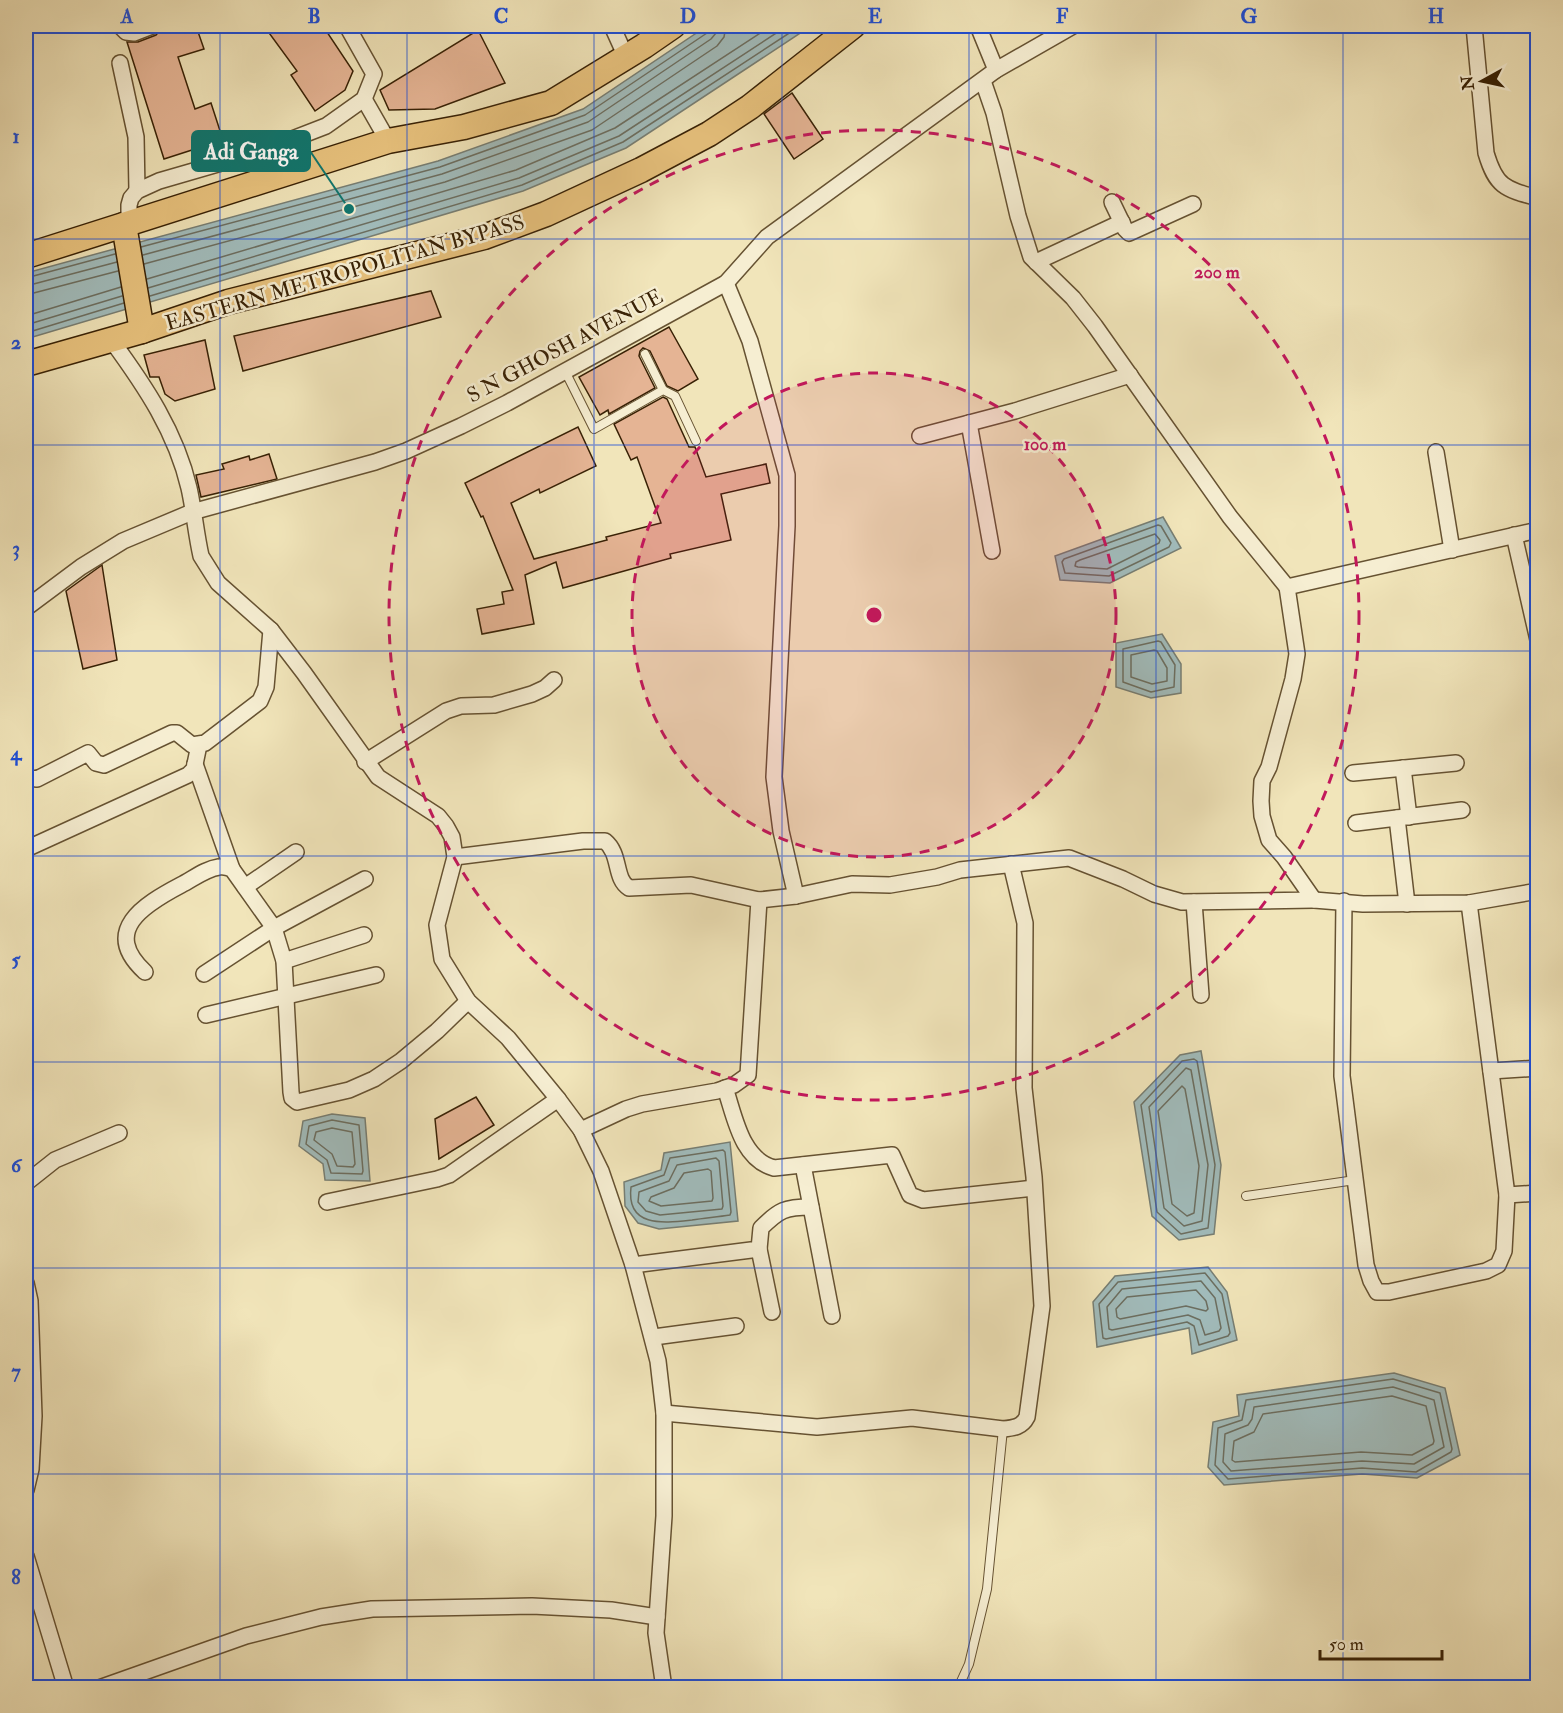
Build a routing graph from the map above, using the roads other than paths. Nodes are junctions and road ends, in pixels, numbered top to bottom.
1 (120, 26) edge
2 (152, 26) edge
3 (347, 26) edge
4 (612, 26) edge
5 (673, 26) edge
6 (853, 26) edge
7 (978, 26) edge
8 (1073, 26) edge
9 (1474, 26) edge
10 (626, 57) junction
11 (120, 63) dead end
12 (996, 70) junction
13 (982, 81) junction
14 (364, 99) junction
15 (388, 141) junction
16 (137, 190) junction
17 (1538, 198) edge
18 (1112, 202) dead end
19 (1193, 204) dead end
20 (1122, 222) junction
21 (126, 224) junction
22 (26, 256) edge
23 (1036, 262) junction
24 (726, 283) junction
25 (142, 332) junction
26 (112, 340) junction
27 (645, 354) dead end
28 (26, 364) edge
29 (565, 371) junction
30 (1130, 375) junction
31 (663, 390) junction
32 (969, 423) junction
33 (920, 436) dead end
34 (696, 441) dead end
35 (1437, 452) dead end
36 (192, 512) junction
37 (1538, 530) edge
38 (1514, 535) junction
39 (1452, 549) junction
40 (992, 551) dead end
41 (1287, 587) junction
42 (26, 608) edge
43 (271, 630) junction
44 (1538, 640) edge
45 (554, 680) dead end
46 (199, 745) junction
47 (365, 762) junction
48 (1456, 763) dead end
49 (195, 764) junction
50 (1403, 768) junction
51 (1353, 773) dead end
52 (26, 774) edge
53 (1462, 810) dead end
54 (1403, 817) junction
55 (1356, 823) dead end
56 (26, 849) edge
57 (296, 852) dead end
58 (455, 857) junction
59 (1011, 864) junction
60 (232, 869) junction
61 (365, 879) dead end
62 (245, 887) junction
63 (1538, 891) edge
64 (796, 896) junction
65 (759, 900) junction
66 (1314, 900) junction
67 (1194, 902) junction
68 (1344, 902) junction
69 (1469, 903) junction
70 (1407, 904) junction
71 (274, 928) junction
72 (364, 935) dead end
73 (284, 961) junction
74 (145, 972) dead end
75 (204, 974) dead end
76 (376, 975) dead end
77 (286, 995) junction
78 (1201, 995) dead end
79 (468, 1001) junction
80 (206, 1015) dead end
81 (1538, 1068) edge
82 (1491, 1071) junction
83 (725, 1088) junction
84 (558, 1099) junction
85 (581, 1130) junction
86 (119, 1133) dead end
87 (803, 1165) junction
88 (1355, 1180) junction
89 (26, 1183) edge
90 (1034, 1188) junction
91 (1538, 1193) edge
92 (1507, 1195) junction
93 (1246, 1196) dead end
94 (327, 1202) dead end
95 (811, 1207) junction
96 (759, 1248) junction
97 (633, 1264) junction
98 (26, 1283) edge
99 (772, 1312) dead end
100 (832, 1316) dead end
101 (736, 1326) dead end
102 (654, 1338) junction
103 (664, 1413) junction
104 (1003, 1429) junction
105 (26, 1490) edge
106 (26, 1556) edge
107 (657, 1617) junction
108 (66, 1688) edge
109 (99, 1688) edge
110 (664, 1688) edge
111 (958, 1688) edge

1 - 2 street
3 - 14 street
4 - 10 street
5 - 10 main road
6 - 25 main road, EASTERN METROPOLITAN BYPASS
7 - 12 street
8 - 12 street, S N GHOSH AVENUE
9 - 17 street
10 - 15 main road
11 - 16 street
12 - 13 street, S N GHOSH AVENUE
13 - 23 street
13 - 24 street, S N GHOSH AVENUE
14 - 15 street
14 - 16 street
15 - 21 main road
16 - 21 street
18 - 20 street
19 - 20 street
20 - 23 street
21 - 22 main road
21 - 25 main road, EASTERN METROPOLITAN BYPASS
23 - 30 street
24 - 29 street, S N GHOSH AVENUE
24 - 64 street
25 - 26 main road, EASTERN METROPOLITAN BYPASS
26 - 28 main road, EASTERN METROPOLITAN BYPASS
26 - 36 street
27 - 31 lane
29 - 31 lane
29 - 36 street, S N GHOSH AVENUE
30 - 32 street
30 - 41 street
31 - 34 lane
32 - 33 street
32 - 40 street
35 - 39 street
36 - 42 street, S N GHOSH AVENUE
36 - 43 street
37 - 38 street
38 - 39 street
38 - 44 street
39 - 41 street
41 - 66 street
43 - 46 street
43 - 47 street
45 - 47 street
46 - 49 street
46 - 52 street
47 - 58 street
48 - 50 street
49 - 56 street
49 - 60 street
50 - 51 street
50 - 54 street
53 - 54 street
54 - 55 street
54 - 70 street
57 - 62 street
58 - 65 street
58 - 79 street
59 - 64 street
59 - 67 street
59 - 90 street
60 - 62 street
60 - 74 street
61 - 71 street
62 - 71 street
63 - 69 street
64 - 65 street
65 - 83 street
66 - 67 street
66 - 68 street
67 - 78 street
68 - 70 street
68 - 88 street
69 - 70 street
69 - 82 street
71 - 73 street
71 - 75 street
72 - 73 street
73 - 77 street
76 - 77 street
77 - 79 street
77 - 80 street
79 - 84 street
81 - 82 street
82 - 92 street
83 - 85 street
83 - 87 street
84 - 85 street
84 - 94 street
85 - 97 street
86 - 89 street
87 - 90 street
87 - 95 street
88 - 92 street
88 - 93 lane
90 - 104 street
91 - 92 street
95 - 96 street
95 - 100 street
96 - 97 street
96 - 99 street
97 - 102 street
98 - 105 street
101 - 102 street
102 - 103 street
103 - 104 street
103 - 107 street
104 - 111 lane
106 - 108 street
107 - 109 street
107 - 110 street

